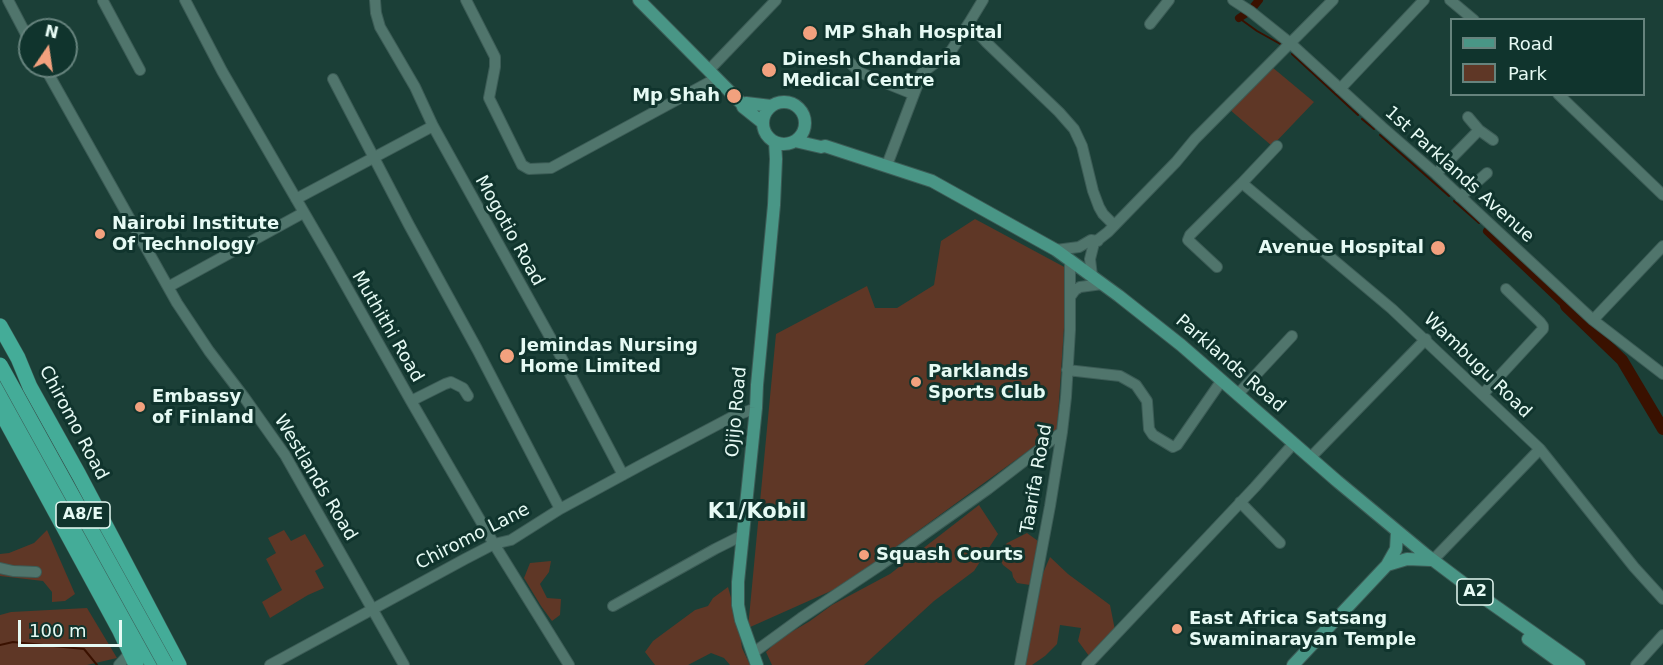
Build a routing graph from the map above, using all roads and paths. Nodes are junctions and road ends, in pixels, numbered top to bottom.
1 (8, 0) edge
2 (186, 0) edge
3 (375, 0) edge
4 (466, 0) edge
5 (639, 0) edge
6 (776, 0) edge
7 (983, 0) edge
8 (1169, 0) edge
9 (1233, 0) edge
10 (1333, 0) edge
11 (1424, 0) edge
12 (1450, 0) edge
13 (103, 1) edge
14 (1472, 18) edge
15 (18, 19) edge
16 (969, 23) junction
17 (1150, 24) dead end
18 (1290, 43) junction
19 (847, 60) dead end
20 (140, 70) dead end
21 (713, 74) junction
22 (51, 78) edge
23 (333, 79) dead end
24 (1340, 88) junction
25 (913, 94) junction
26 (1560, 96) edge
27 (742, 104) junction
28 (771, 106) junction
29 (1467, 117) dead end
30 (805, 122) junction
31 (763, 123) junction
32 (433, 126) junction
33 (1479, 130) junction
34 (1493, 140) dead end
35 (775, 142) junction
36 (792, 142) junction
37 (825, 146) junction
38 (1277, 146) dead end
39 (373, 157) junction
40 (776, 159) junction
41 (887, 165) junction
42 (1487, 172) dead end
43 (1436, 174) junction
44 (1242, 183) junction
45 (1663, 195) edge
46 (1460, 197) junction
47 (296, 199) junction
48 (303, 213) junction
49 (1114, 225) junction
50 (1098, 241) junction
51 (1663, 246) edge
52 (1056, 250) junction
53 (1070, 261) junction
54 (1217, 267) dead end
55 (1092, 276) junction
56 (1102, 284) junction
57 (168, 288) junction
58 (1506, 289) dead end
59 (1070, 297) junction
60 (1593, 320) junction
61 (0, 326) edge
62 (1292, 336) dead end
63 (1425, 339) junction
64 (10, 346) junction
65 (0, 365) edge
66 (1067, 370) junction
67 (0, 371) edge
68 (1663, 374) edge
69 (0, 379) edge
70 (1222, 380) junction
71 (30, 387) junction
72 (0, 388) edge
73 (1238, 393) junction
74 (1483, 394) junction
75 (468, 396) dead end
76 (411, 401) junction
77 (756, 408) junction
78 (0, 410) edge
79 (1062, 432) junction
80 (1294, 443) junction
81 (1540, 449) junction
82 (1311, 458) junction
83 (623, 475) junction
84 (1240, 502) junction
85 (560, 509) junction
86 (1397, 532) junction
87 (743, 535) junction
88 (1280, 543) dead end
89 (494, 544) junction
90 (1433, 560) junction
91 (1388, 566) junction
92 (0, 568) edge
93 (36, 572) dead end
94 (1475, 592) junction
95 (1662, 595) edge
96 (613, 606) dead end
97 (373, 609) junction
98 (1663, 635) edge
99 (133, 659) edge
100 (755, 659) edge
101 (162, 662) edge
102 (118, 665) edge
103 (179, 665) edge
104 (270, 665) edge
105 (404, 665) edge
106 (570, 665) edge
107 (1020, 665) edge
108 (1088, 665) edge
109 (1293, 665) edge
110 (1564, 665) edge
111 (1579, 665) edge
112 (1590, 665) edge
113 (1636, 665) edge

1 - 15 street
2 - 47 street, Muthithi Road
3 - 32 street, Mogotio Road
4 - 21 street
5 - 21 main road
6 - 21 street
7 - 16 street
8 - 17 street
9 - 18 street, 1st Parklands Avenue
10 - 18 street
11 - 24 street
12 - 14 street
13 - 20 street
16 - 25 street
16 - 49 street
18 - 24 street, 1st Parklands Avenue
18 - 49 street
19 - 25 street
21 - 27 main road
22 - 57 street, Westlands Road
23 - 39 street
24 - 43 street, 1st Parklands Avenue
25 - 41 street
26 - 45 street
27 - 28 main road
27 - 31 main road
28 - 30 main road
28 - 31 main road
29 - 33 street
30 - 36 main road
30 - 37 main road
31 - 35 main road
32 - 39 street
32 - 83 street, Mogotio Road
33 - 34 street
33 - 43 street
35 - 36 main road
35 - 40 main road, Ojijo Road
36 - 37 main road, Parklands Road
36 - 40 main road
37 - 41 main road, Parklands Road
38 - 44 street
39 - 47 street
39 - 85 street
40 - 77 main road, Ojijo Road
41 - 52 main road, Parklands Road
42 - 46 street
43 - 46 street, 1st Parklands Avenue
44 - 54 street
44 - 63 street, Wambugu Road
46 - 60 street, 1st Parklands Avenue
47 - 48 street, Muthithi Road
48 - 57 street
48 - 76 street, Muthithi Road
49 - 50 street
50 - 52 street
50 - 55 street
51 - 60 street
52 - 53 main road, Parklands Road
53 - 55 main road, Parklands Road
53 - 59 street, Taarifa Road
55 - 56 main road, Parklands Road
56 - 59 street
56 - 70 main road, Parklands Road
57 - 97 street, Westlands Road
58 - 74 street
59 - 66 street, Taarifa Road
60 - 68 street, 1st Parklands Avenue
61 - 64 highway, Chiromo Road
62 - 73 street
63 - 74 street, Wambugu Road
63 - 82 street
64 - 67 highway
64 - 71 highway, Chiromo Road
65 - 101 highway, A8/E, bridge
66 - 70 street
66 - 79 street, Taarifa Road
69 - 71 highway
70 - 73 main road, Parklands Road
71 - 103 highway, Chiromo Road
72 - 101 highway, A8/E
73 - 80 main road, Parklands Road
74 - 81 street, Wambugu Road
75 - 76 street
76 - 89 street, Muthithi Road
77 - 83 street, Chiromo Lane
77 - 87 main road, Ojijo Road
78 - 99 highway
79 - 100 street
79 - 107 street, Taarifa Road
80 - 82 main road, Parklands Road
80 - 84 street
81 - 90 street
81 - 95 street, Wambugu Road
82 - 86 main road, Parklands Road
83 - 85 street, Chiromo Lane
84 - 88 street
84 - 108 street
85 - 89 street, Chiromo Lane
86 - 90 main road, Parklands Road
86 - 91 main road
87 - 96 street
87 - 100 main road, Ojijo Road
89 - 97 street, Chiromo Lane
89 - 106 street, Muthithi Road
90 - 91 main road
90 - 94 main road, Parklands Road / A2
91 - 109 main road
92 - 93 street
94 - 110 main road
94 - 111 main road, Parklands Road / A2
94 - 112 main road
97 - 104 street, Chiromo Lane
97 - 105 street, Westlands Road
98 - 113 street
99 - 102 street

